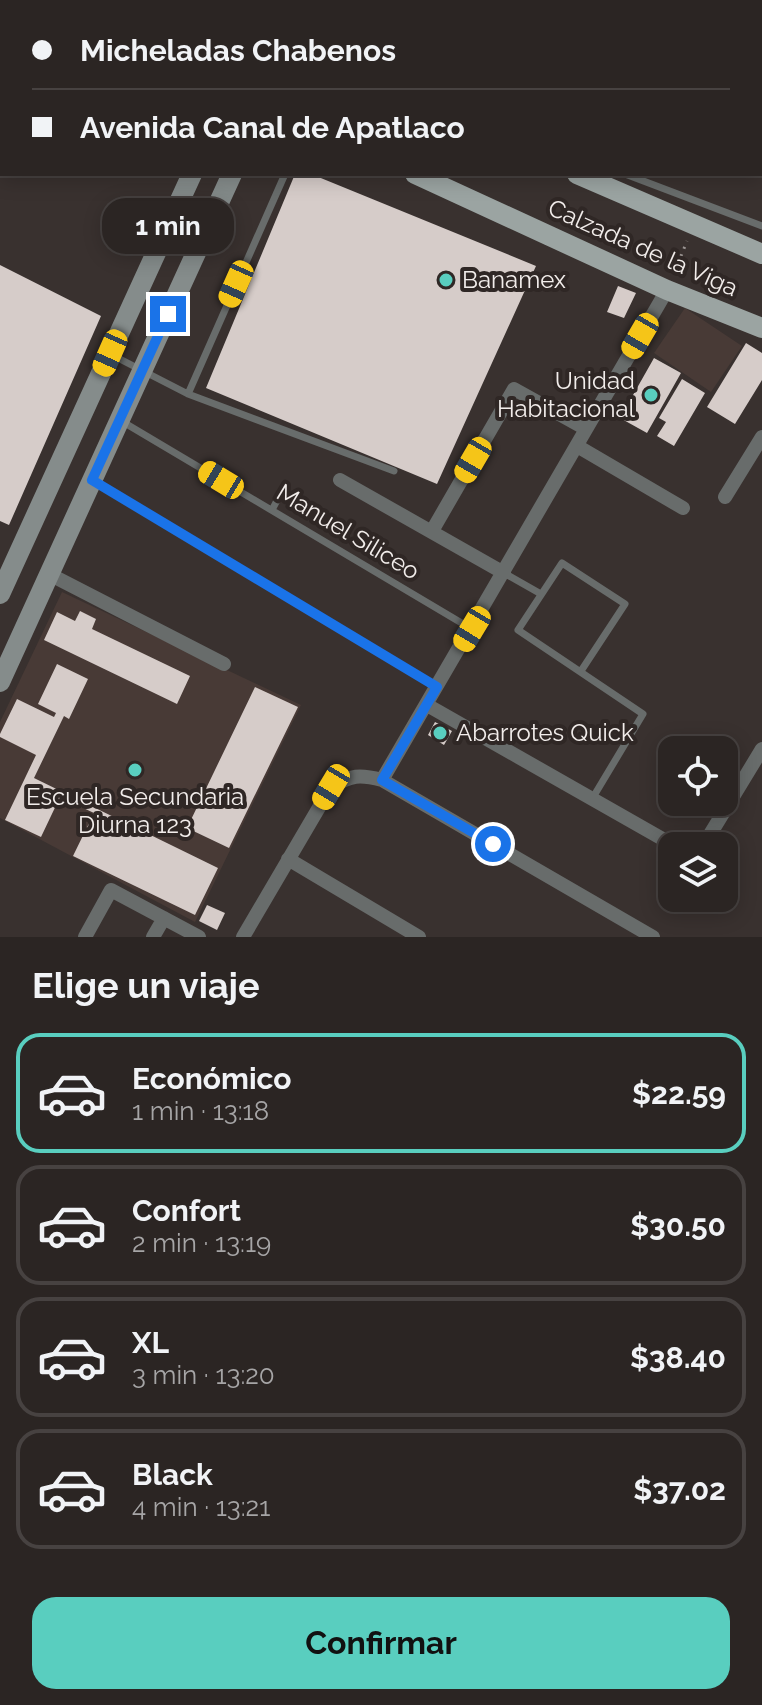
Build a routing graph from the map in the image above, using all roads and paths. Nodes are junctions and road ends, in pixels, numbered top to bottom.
1 (191, 176) edge
2 (231, 176) edge
3 (284, 176) edge
4 (419, 176) edge
5 (582, 176) edge
6 (630, 176) edge
7 (693, 225) junction
8 (762, 226) edge
9 (762, 254) edge
10 (667, 290) junction
11 (762, 328) edge
12 (110, 353) junction
13 (142, 370) junction
14 (188, 394) junction
15 (120, 420) junction
16 (586, 429) junction
17 (762, 437) edge
18 (577, 446) junction
19 (394, 471) dead end
20 (92, 480) junction
21 (340, 480) dead end
22 (285, 485) dead end
23 (725, 497) dead end
24 (683, 508) dead end
25 (272, 510) junction
26 (432, 531) junction
27 (7, 560) edge
28 (504, 573) junction
29 (49, 574) junction
30 (0, 594) edge
31 (541, 594) junction
32 (472, 629) junction
33 (224, 664) dead end
34 (581, 671) junction
35 (0, 682) edge
36 (437, 687) junction
37 (427, 705) junction
38 (762, 749) edge
39 (382, 780) junction
40 (592, 799) junction
41 (712, 832) edge
42 (658, 836) edge
43 (288, 859) junction
44 (164, 918) junction
45 (627, 930) edge
46 (85, 937) edge
47 (153, 937) edge
48 (199, 937) edge
49 (243, 937) edge
50 (419, 937) edge
51 (653, 937) edge

1 - 12 street
2 - 13 street
3 - 14 lane
4 - 10 main road, Calzada de la Viga
5 - 7 main road, Calzada de la Viga
6 - 8 lane
7 - 9 main road, Calzada de la Viga
7 - 10 path
10 - 11 main road, Calzada de la Viga
10 - 16 street
12 - 13 lane
12 - 27 street
13 - 14 lane
13 - 15 street
14 - 19 lane
15 - 20 street
15 - 25 lane, Manuel Siliceo
16 - 18 street
16 - 26 street
17 - 23 street
18 - 24 street
18 - 28 street
20 - 29 street
20 - 36 lane
21 - 26 street
22 - 25 lane
25 - 32 lane, Manuel Siliceo
26 - 28 street
27 - 30 street
28 - 31 lane
28 - 32 street
29 - 33 street
29 - 35 street
31 - 34 lane
31 - 34 lane
32 - 36 street
34 - 40 lane
36 - 37 street
37 - 39 street
37 - 40 street
38 - 41 street
39 - 43 street
39 - 45 street
40 - 42 street
43 - 49 street
43 - 50 street
44 - 46 street
44 - 47 street
44 - 48 street
45 - 51 street

